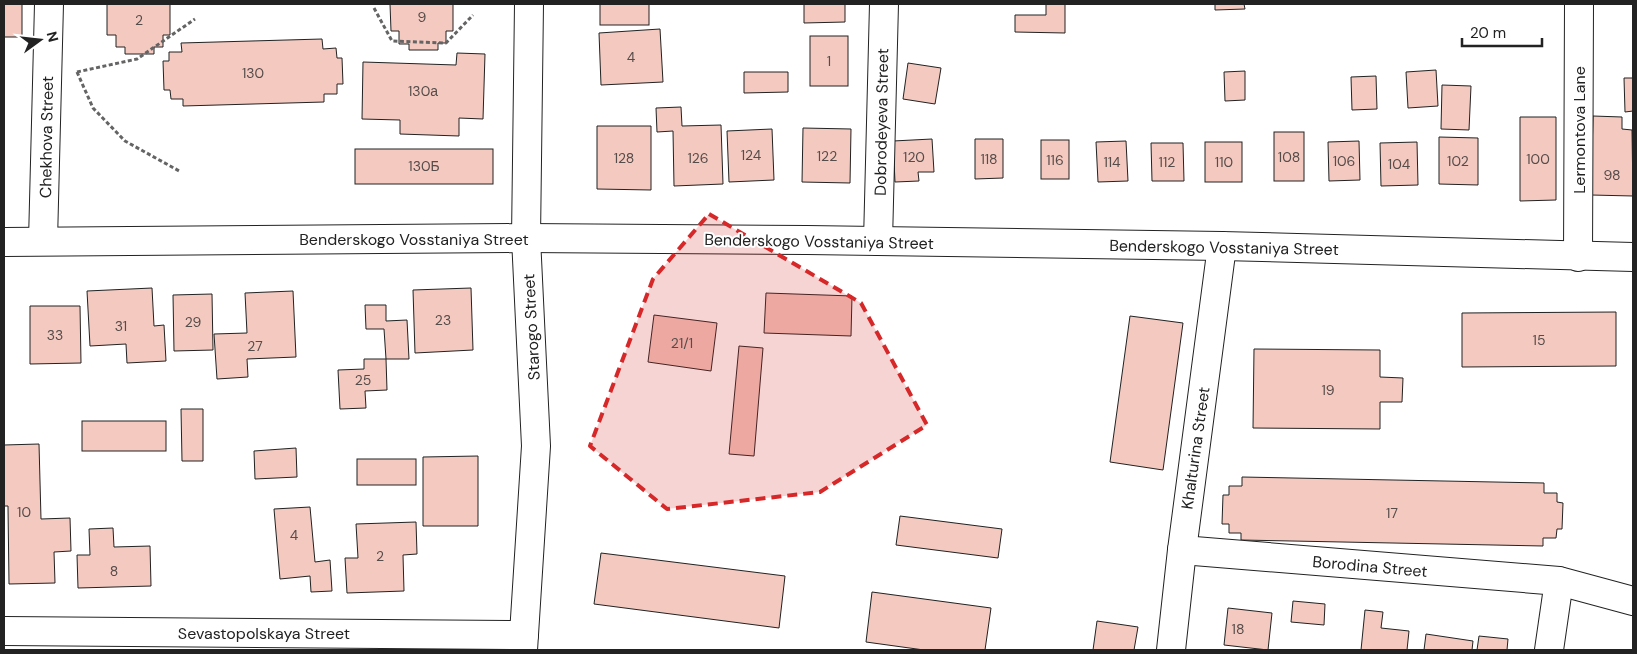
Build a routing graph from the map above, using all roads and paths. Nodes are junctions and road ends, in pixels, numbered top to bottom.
1 (49, 4) edge
2 (529, 4) edge
3 (884, 4) edge
4 (1580, 4) edge
5 (374, 8) dead end
6 (473, 15) dead end
7 (195, 19) dead end
8 (71, 68) dead end
9 (78, 72) junction
10 (182, 172) dead end
11 (526, 238) junction
12 (43, 241) junction
13 (878, 241) junction
14 (4, 242) edge
15 (1222, 246) junction
16 (1578, 257) junction
17 (1633, 257) edge
18 (1182, 550) junction
19 (1559, 581) junction
20 (1633, 602) edge
21 (4, 631) edge
22 (524, 642) edge
23 (1171, 650) edge
24 (1549, 650) edge

1 - 12 street, Chekhova Street
2 - 11 street, Starogo Street
3 - 13 street, Dobrodeyeva Street
4 - 16 street, Lermontova Lane
5 - 6 path
7 - 9 path
8 - 9 path
9 - 10 path
11 - 12 street, Benderskogo Vosstaniya Street
11 - 13 street, Benderskogo Vosstaniya Street
11 - 22 street, Starogo Street
12 - 14 street, Benderskogo Vosstaniya Street
13 - 15 street, Benderskogo Vosstaniya Street
15 - 16 street, Benderskogo Vosstaniya Street
15 - 18 street, Khalturina Street
16 - 17 street, Benderskogo Vosstaniya Street
18 - 19 street, Borodina Street
18 - 23 street, Khalturina Street
19 - 20 street, Borodina Street
19 - 24 street
21 - 22 street, Sevastopolskaya Street

